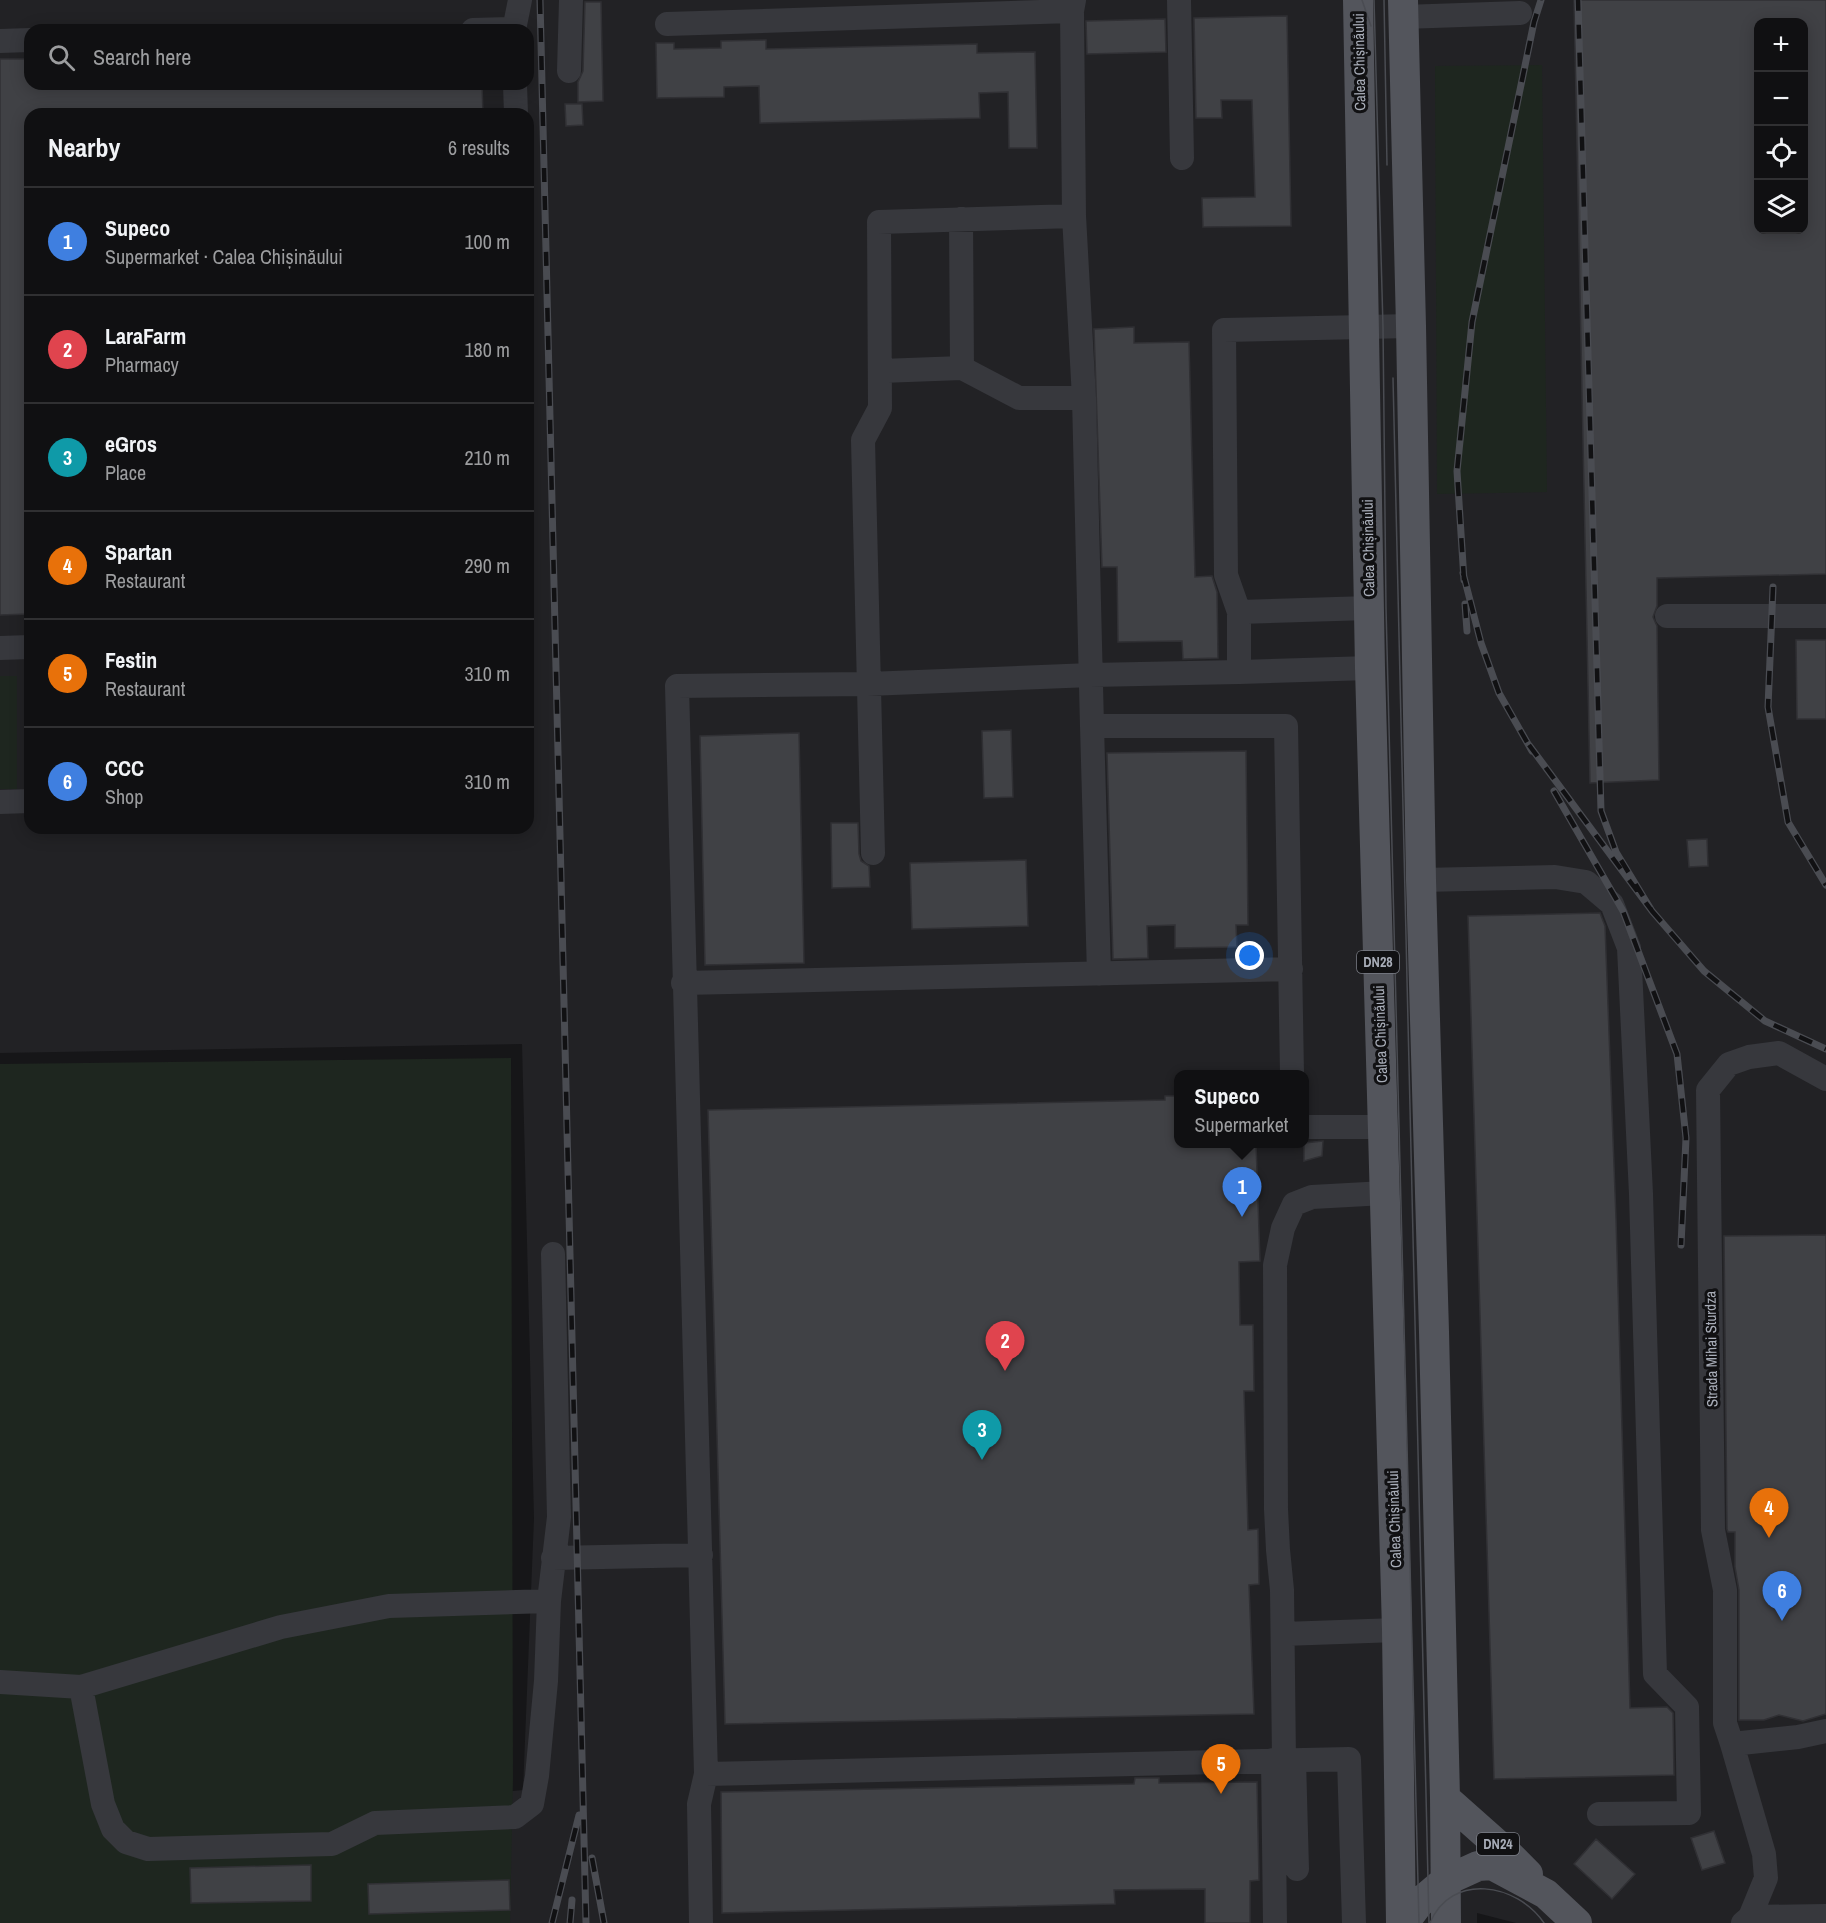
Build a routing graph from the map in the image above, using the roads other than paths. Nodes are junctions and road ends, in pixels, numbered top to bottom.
1 (520, 0) edge
2 (571, 0) edge
3 (1179, 0) edge
4 (1358, 0) edge
5 (1073, 6) edge
6 (1403, 9) edge
7 (1520, 13) dead end
8 (515, 24) edge
9 (667, 24) dead end
10 (0, 40) edge
11 (24, 40) edge
12 (569, 71) dead end
13 (515, 90) edge
14 (516, 108) edge
15 (1182, 158) dead end
16 (1074, 216) junction
17 (961, 219) junction
18 (1411, 326) junction
19 (1364, 327) junction
20 (962, 368) junction
21 (881, 371) junction
22 (1084, 398) junction
23 (1369, 608) junction
24 (1239, 612) junction
25 (1667, 616) dead end
26 (1826, 616) edge
27 (0, 648) edge
28 (24, 648) edge
29 (1370, 668) junction
30 (1239, 672) junction
31 (1091, 675) junction
32 (868, 684) junction
33 (1092, 726) junction
34 (24, 801) edge
35 (0, 802) edge
36 (873, 853) dead end
37 (1420, 880) junction
38 (1291, 969) junction
39 (1099, 974) junction
40 (683, 982) junction
41 (1292, 1070) edge
42 (1826, 1079) edge
43 (1309, 1127) edge
44 (1383, 1127) junction
45 (1385, 1193) junction
46 (553, 1254) dead end
47 (701, 1555) junction
48 (554, 1558) junction
49 (549, 1601) junction
50 (1397, 1630) junction
51 (1283, 1634) junction
52 (0, 1682) edge
53 (81, 1687) junction
54 (1826, 1731) edge
55 (1732, 1744) junction
56 (1284, 1760) junction
57 (706, 1774) junction
58 (1445, 1798) junction
59 (1599, 1814) dead end
60 (1297, 1869) dead end
61 (1445, 1881) junction
62 (1546, 1894) junction
63 (1826, 1916) edge
64 (1747, 1920) edge
65 (701, 1923) edge
66 (1275, 1923) edge
67 (1354, 1923) edge
68 (1402, 1923) edge
69 (1446, 1923) edge
70 (1577, 1923) edge

1 - 8 lane
2 - 12 lane
3 - 15 lane
4 - 19 main road, Calea Chișinăului / DN28
5 - 9 lane
5 - 16 lane
6 - 7 lane
6 - 18 main road
10 - 11 lane
13 - 14 lane
16 - 17 lane
16 - 22 lane
17 - 20 lane
17 - 21 lane
18 - 19 lane
18 - 37 main road
19 - 23 main road, Calea Chișinăului / DN28
19 - 24 lane
20 - 21 lane
20 - 22 lane
21 - 32 lane
22 - 31 lane
23 - 24 lane
23 - 29 main road, Calea Chișinăului / DN28
24 - 30 lane
25 - 26 lane
27 - 28 lane
29 - 30 lane
29 - 44 main road, Calea Chișinăului / DN28
30 - 31 lane
31 - 32 lane
31 - 33 lane
32 - 36 lane
32 - 40 lane
33 - 38 lane
33 - 39 lane
34 - 35 lane
37 - 58 main road
37 - 59 lane
38 - 39 lane
38 - 41 lane
39 - 40 lane
40 - 47 lane
42 - 55 lane, Strada Mihai Sturdza
43 - 44 lane
44 - 45 main road, Calea Chișinăului / DN28
45 - 50 main road, Calea Chișinăului / DN28
45 - 51 lane
46 - 48 lane
47 - 48 lane
47 - 57 lane
48 - 49 lane
49 - 53 lane
49 - 53 lane
50 - 51 lane
50 - 68 main road, Calea Chișinăului / DN28
51 - 56 lane
52 - 53 lane
54 - 55 lane
55 - 64 lane, Strada Mihai Sturdza
56 - 57 lane
56 - 60 lane
56 - 66 lane
56 - 67 lane
57 - 65 lane
58 - 61 main road
58 - 62 main road, DN24
61 - 62 main road, DN24
61 - 68 main road, DN24
61 - 69 main road
62 - 70 main road, DN24
63 - 64 lane

